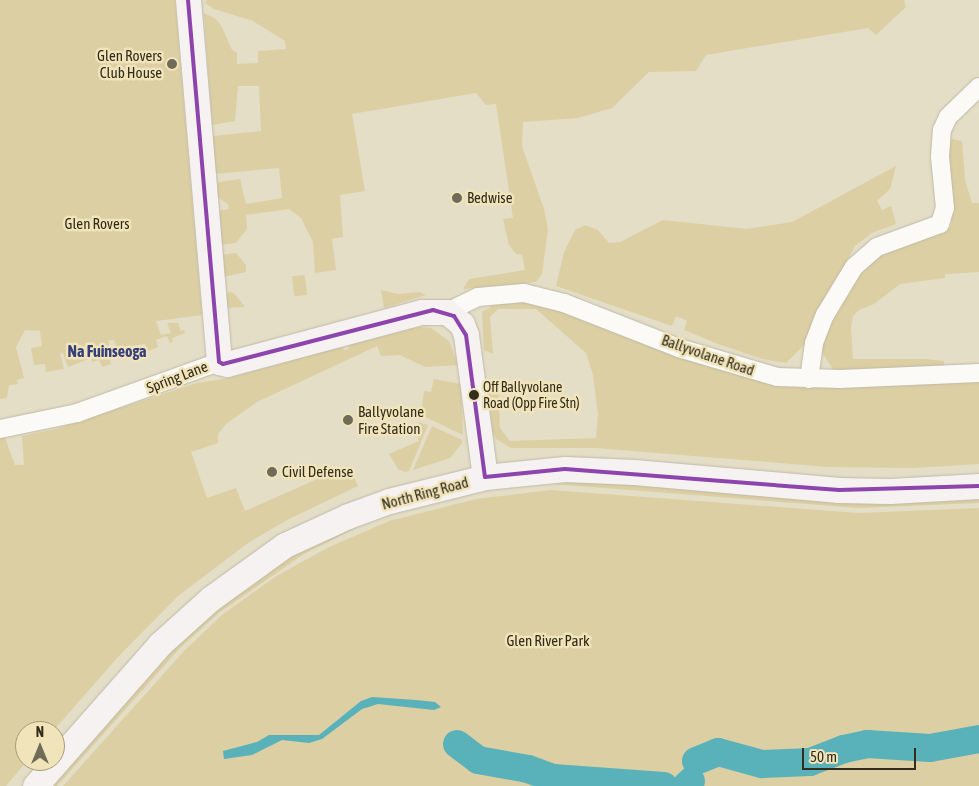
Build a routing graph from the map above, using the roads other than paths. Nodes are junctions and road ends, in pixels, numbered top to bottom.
1 (188, 0) edge
2 (979, 87) edge
3 (447, 312) junction
4 (219, 362) junction
5 (979, 373) edge
6 (809, 379) junction
7 (0, 429) edge
8 (485, 477) junction
9 (979, 486) edge
10 (35, 786) edge

1 - 4 main road
2 - 6 street
3 - 4 main road, Spring Lane
3 - 6 street, Ballyvolane Road
3 - 8 main road
4 - 7 street, Spring Lane
5 - 6 street, Ballyvolane Road
8 - 9 main road, North Ring Road
8 - 10 main road, North Ring Road

